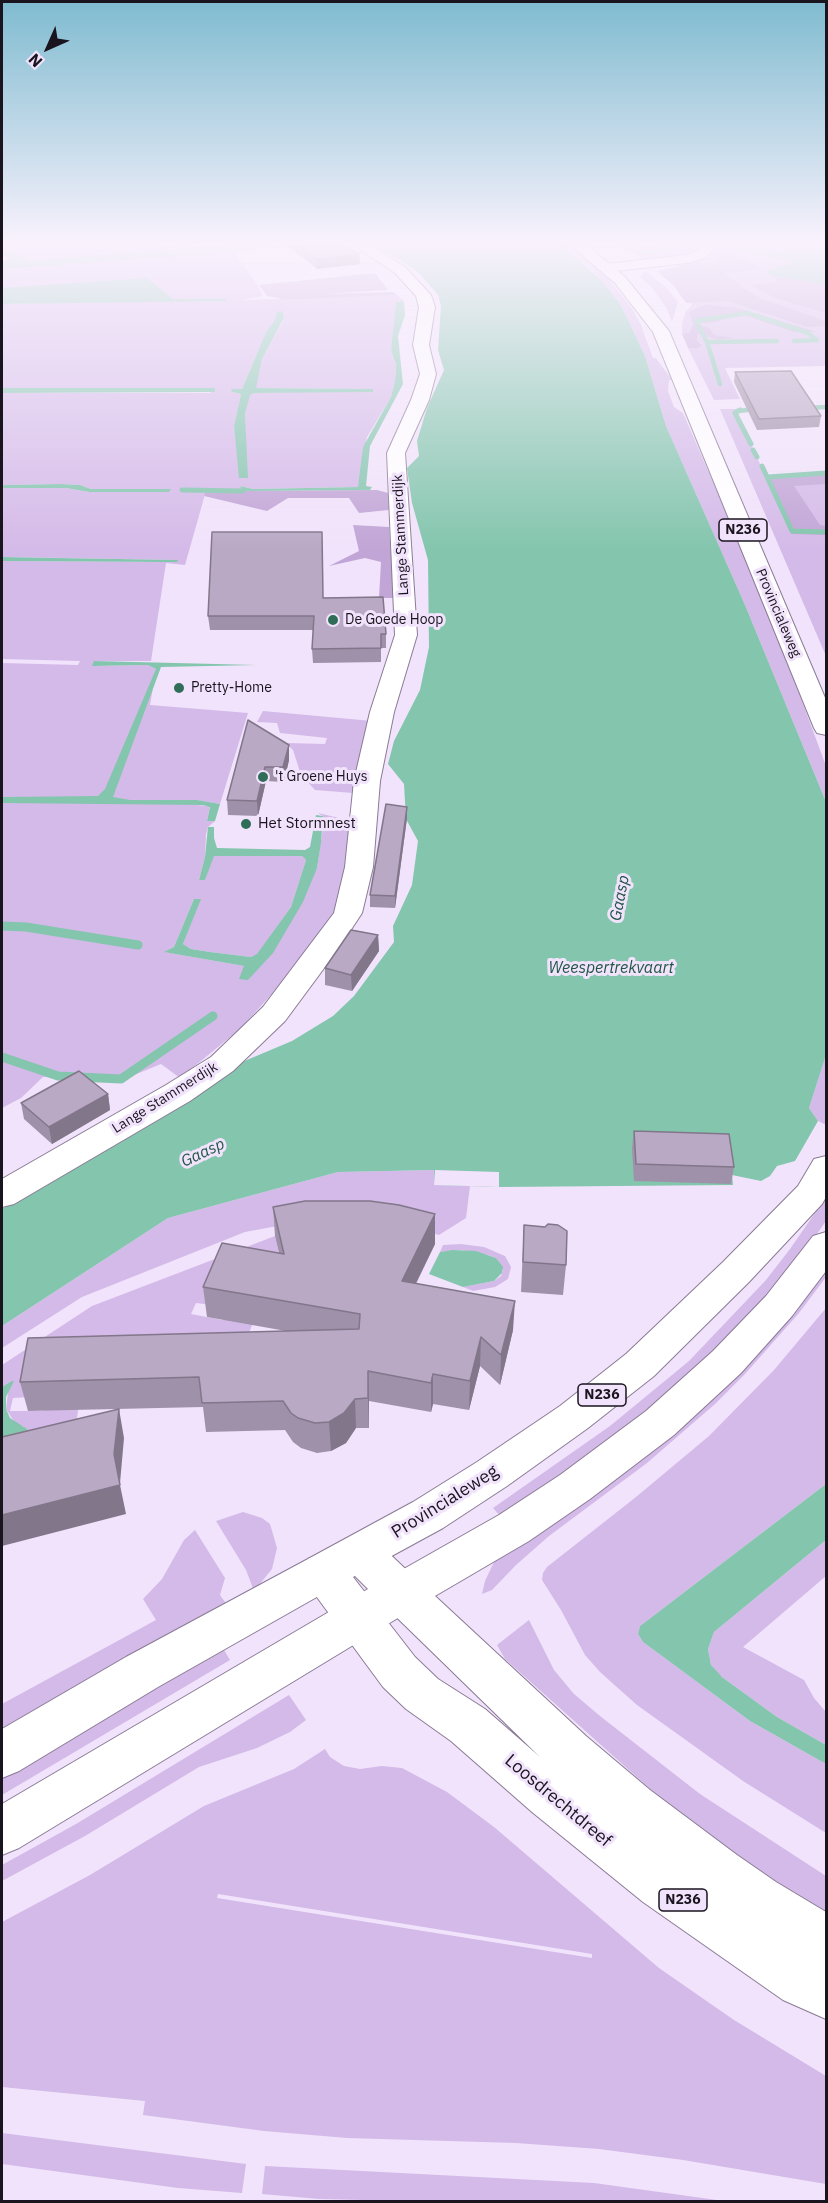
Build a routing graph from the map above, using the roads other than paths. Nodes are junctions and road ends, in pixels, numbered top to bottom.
1 (422, 345) edge
2 (667, 345) edge
3 (826, 728) edge
4 (826, 1168) edge
5 (2, 1195) edge
6 (826, 1245) edge
7 (360, 1553) junction
8 (323, 1572) junction
9 (401, 1593) junction
10 (358, 1617) junction
11 (2, 1755) edge
12 (2, 1831) edge
13 (826, 1940) edge
14 (826, 1993) edge

1 - 5 main road, Lange Stammerdijk
2 - 3 main road, Provincialeweg / N236
4 - 7 main road, Provincialeweg / N236
6 - 9 main road
7 - 8 main road, Provincialeweg / N236
7 - 9 main road, N236
8 - 10 main road, Loosdrechtdreef / N236
8 - 11 main road, Provincialeweg
9 - 10 main road
9 - 13 main road, N236
10 - 12 main road
10 - 14 main road, Loosdrechtdreef / N236

